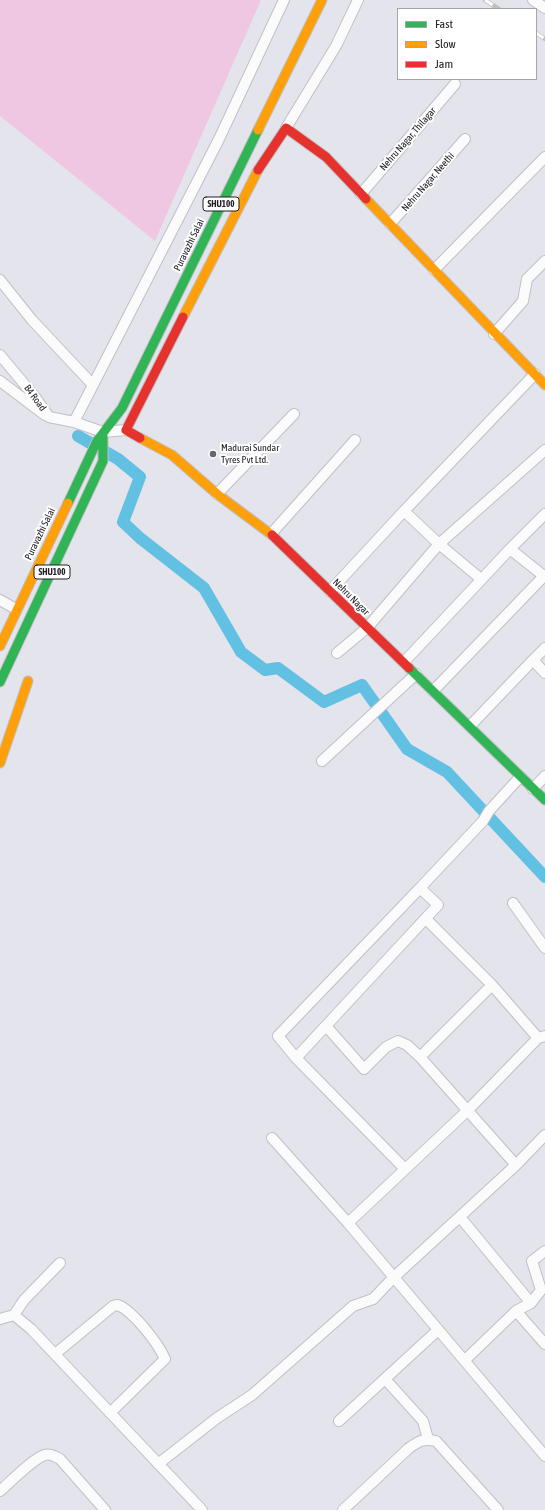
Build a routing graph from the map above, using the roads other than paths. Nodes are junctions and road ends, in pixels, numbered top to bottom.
1 (284, 0) edge
2 (322, 0) edge
3 (358, 0) edge
4 (533, 0) edge
5 (545, 8) edge
6 (455, 84) dead end
7 (286, 128) junction
8 (465, 139) dead end
9 (545, 157) edge
10 (361, 194) junction
11 (390, 224) junction
12 (545, 261) edge
13 (434, 270) junction
14 (0, 280) edge
15 (494, 334) junction
16 (0, 355) edge
17 (535, 374) junction
18 (0, 381) edge
19 (93, 385) junction
20 (545, 385) edge
21 (294, 414) dead end
22 (49, 417) junction
23 (74, 422) junction
24 (126, 430) junction
25 (101, 439) junction
26 (355, 440) dead end
27 (545, 450) edge
28 (218, 494) junction
29 (404, 511) junction
30 (545, 514) edge
31 (271, 534) junction
32 (439, 544) junction
33 (510, 549) junction
34 (544, 576) edge
35 (481, 579) junction
36 (330, 591) junction
37 (0, 600) edge
38 (16, 609) junction
39 (367, 628) junction
40 (0, 646) edge
41 (545, 648) edge
42 (337, 653) dead end
43 (533, 660) junction
44 (404, 662) junction
45 (545, 673) edge
46 (416, 674) junction
47 (28, 681) dead end
48 (0, 682) edge
49 (433, 691) junction
50 (470, 726) junction
51 (322, 761) dead end
52 (0, 763) edge
53 (545, 776) edge
54 (520, 777) junction
55 (533, 789) junction
56 (545, 800) edge
57 (420, 888) junction
58 (513, 903) dead end
59 (426, 919) junction
60 (545, 948) edge
61 (492, 985) junction
62 (326, 1026) junction
63 (542, 1037) edge
64 (420, 1057) junction
65 (296, 1058) junction
66 (467, 1110) junction
67 (545, 1135) edge
68 (272, 1138) dead end
69 (516, 1164) junction
70 (406, 1168) junction
71 (460, 1217) junction
72 (348, 1223) junction
73 (545, 1251) edge
74 (60, 1263) dead end
75 (393, 1278) junction
76 (531, 1303) junction
77 (516, 1311) junction
78 (14, 1315) junction
79 (0, 1319) edge
80 (438, 1330) junction
81 (545, 1344) edge
82 (55, 1354) junction
83 (465, 1360) junction
84 (385, 1379) junction
85 (110, 1413) junction
86 (339, 1421) dead end
87 (428, 1439) junction
88 (545, 1456) edge
89 (158, 1464) junction
90 (0, 1491) edge
91 (105, 1510) edge
92 (202, 1510) edge
93 (343, 1510) edge
94 (498, 1510) edge

1 - 19 street
2 - 25 street, Puravazhi Salai / SHU100
3 - 7 street
4 - 5 street
6 - 10 street, Nehru Nagar, Thilagar
7 - 10 street
7 - 24 street
8 - 11 street, Nehru Nagar, Neethi
9 - 13 street
10 - 11 street
11 - 13 street
12 - 15 street
13 - 15 street
14 - 19 street
15 - 17 street
16 - 22 street, B4 Road
17 - 20 street
17 - 29 street
18 - 22 street
19 - 23 street
21 - 28 street
22 - 23 street, B4 Road
23 - 25 street, B4 Road
24 - 25 street
24 - 28 street, Nehru Nagar
25 - 38 street, Puravazhi Salai / SHU100
25 - 48 street, SHU100
26 - 31 street
27 - 32 street
28 - 31 street, Nehru Nagar
29 - 32 street
29 - 36 street
30 - 33 street
31 - 36 street, Nehru Nagar
32 - 35 street
32 - 39 street
33 - 34 street
33 - 35 street
34 - 49 street
35 - 44 street
36 - 39 street, Nehru Nagar
37 - 38 street
38 - 40 street, Puravazhi Salai / SHU100
39 - 42 street
39 - 44 street, Nehru Nagar
41 - 43 street
43 - 45 street
43 - 50 street
44 - 46 street, Nehru Nagar
46 - 49 street, Nehru Nagar
46 - 51 street
47 - 52 street
49 - 50 street, Nehru Nagar
50 - 54 street, Nehru Nagar
53 - 55 street
54 - 55 street, Nehru Nagar
54 - 57 street
55 - 56 street, Nehru Nagar
57 - 59 street
57 - 65 street
58 - 60 street
59 - 61 street
59 - 62 street
61 - 63 street
61 - 64 street
62 - 64 street
62 - 65 street
63 - 66 street
64 - 66 street
65 - 70 street
66 - 69 street
66 - 70 street
67 - 69 street
68 - 72 street
69 - 71 street
70 - 72 street
71 - 75 street
71 - 76 street
72 - 75 street
73 - 76 street
74 - 78 street
75 - 80 street
75 - 89 street
76 - 77 street
77 - 81 street
77 - 83 street
78 - 79 street
78 - 82 street
80 - 83 street
80 - 84 street
82 - 85 street
82 - 85 street
83 - 88 street
84 - 86 street
84 - 87 street
85 - 89 street
87 - 93 street
87 - 94 street
89 - 92 street
90 - 91 street

